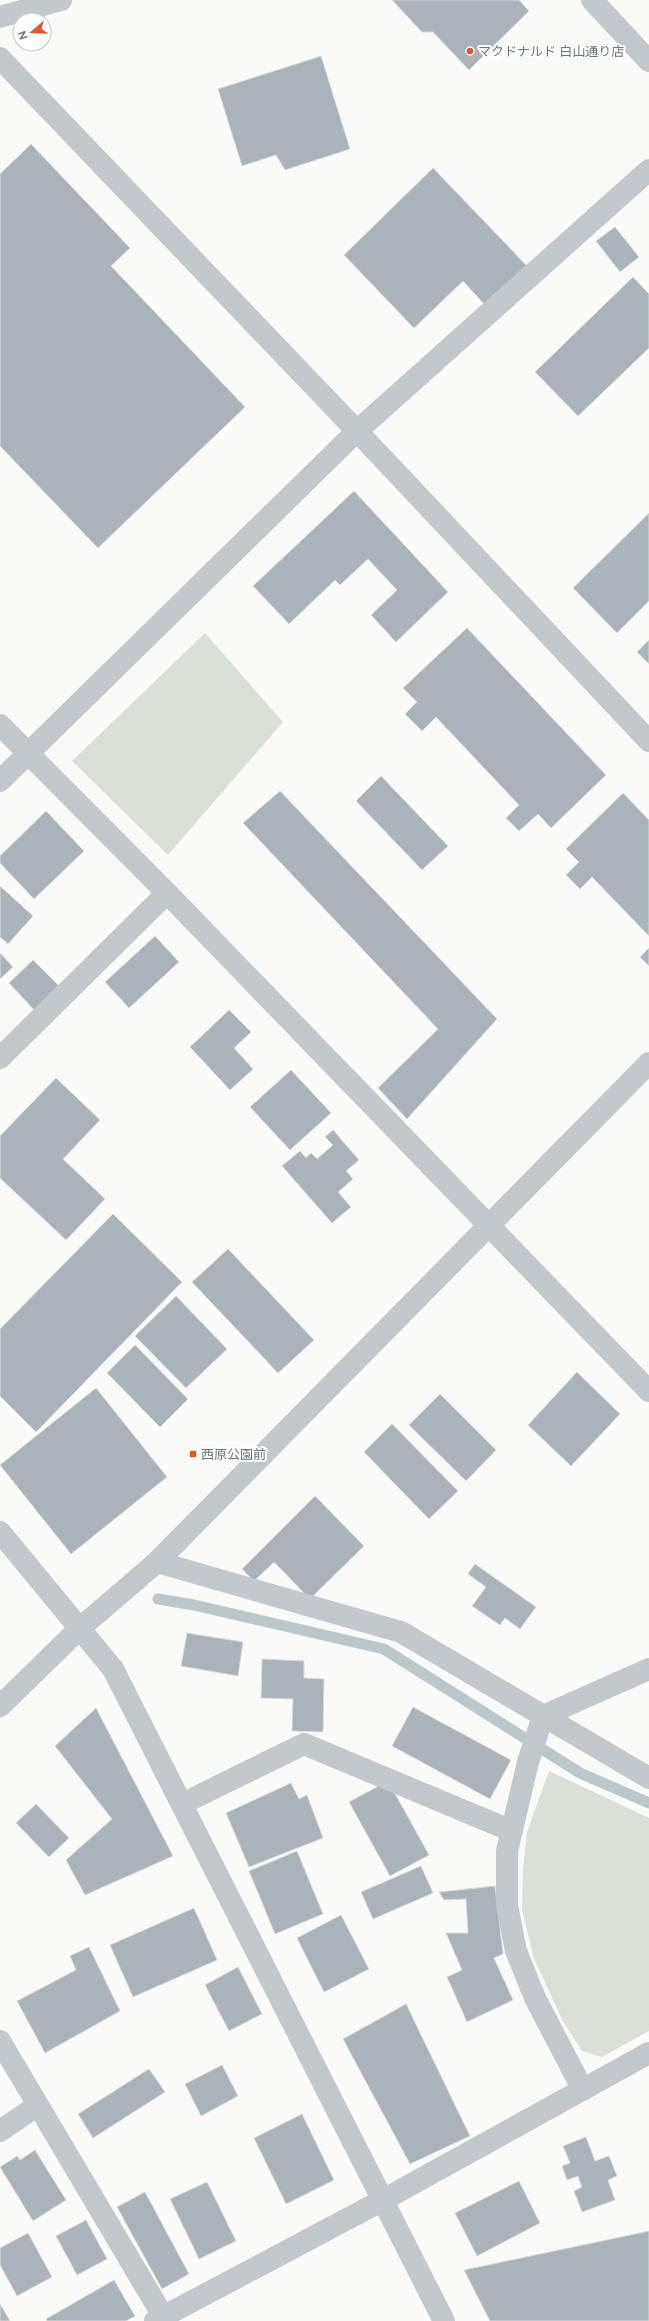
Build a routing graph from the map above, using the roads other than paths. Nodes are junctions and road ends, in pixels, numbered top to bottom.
1 (61, 0) edge
2 (592, 0) edge
3 (0, 17) edge
4 (0, 58) edge
5 (649, 61) edge
6 (649, 170) edge
7 (357, 431) junction
8 (0, 725) edge
9 (649, 741) edge
10 (28, 752) junction
11 (0, 781) edge
12 (167, 893) junction
13 (0, 1058) edge
14 (649, 1063) edge
15 (488, 1225) junction
16 (649, 1391) edge
17 (0, 1532) edge
18 (157, 1562) junction
19 (79, 1629) junction
20 (649, 1669) edge
21 (0, 1706) edge
22 (543, 1716) junction
23 (649, 1778) edge
24 (182, 1804) junction
25 (512, 1831) junction
26 (0, 2041) edge
27 (649, 2053) edge
28 (583, 2090) junction
29 (38, 2105) junction
30 (0, 2131) edge
31 (383, 2200) junction
32 (159, 2319) edge
33 (444, 2321) edge

1 - 3 street
2 - 5 street
4 - 7 street
6 - 7 street
7 - 9 street
7 - 10 street
8 - 10 street
10 - 11 street
10 - 12 street
12 - 13 street
12 - 15 street
14 - 15 street
15 - 16 street
15 - 18 street
17 - 19 street
18 - 19 street
18 - 22 street
19 - 21 street
19 - 24 street
20 - 22 street
22 - 23 street
22 - 25 street
24 - 25 street
24 - 31 street
25 - 28 street
26 - 29 street
27 - 28 street
28 - 31 street
29 - 30 street
29 - 32 street
31 - 32 street
31 - 33 street

